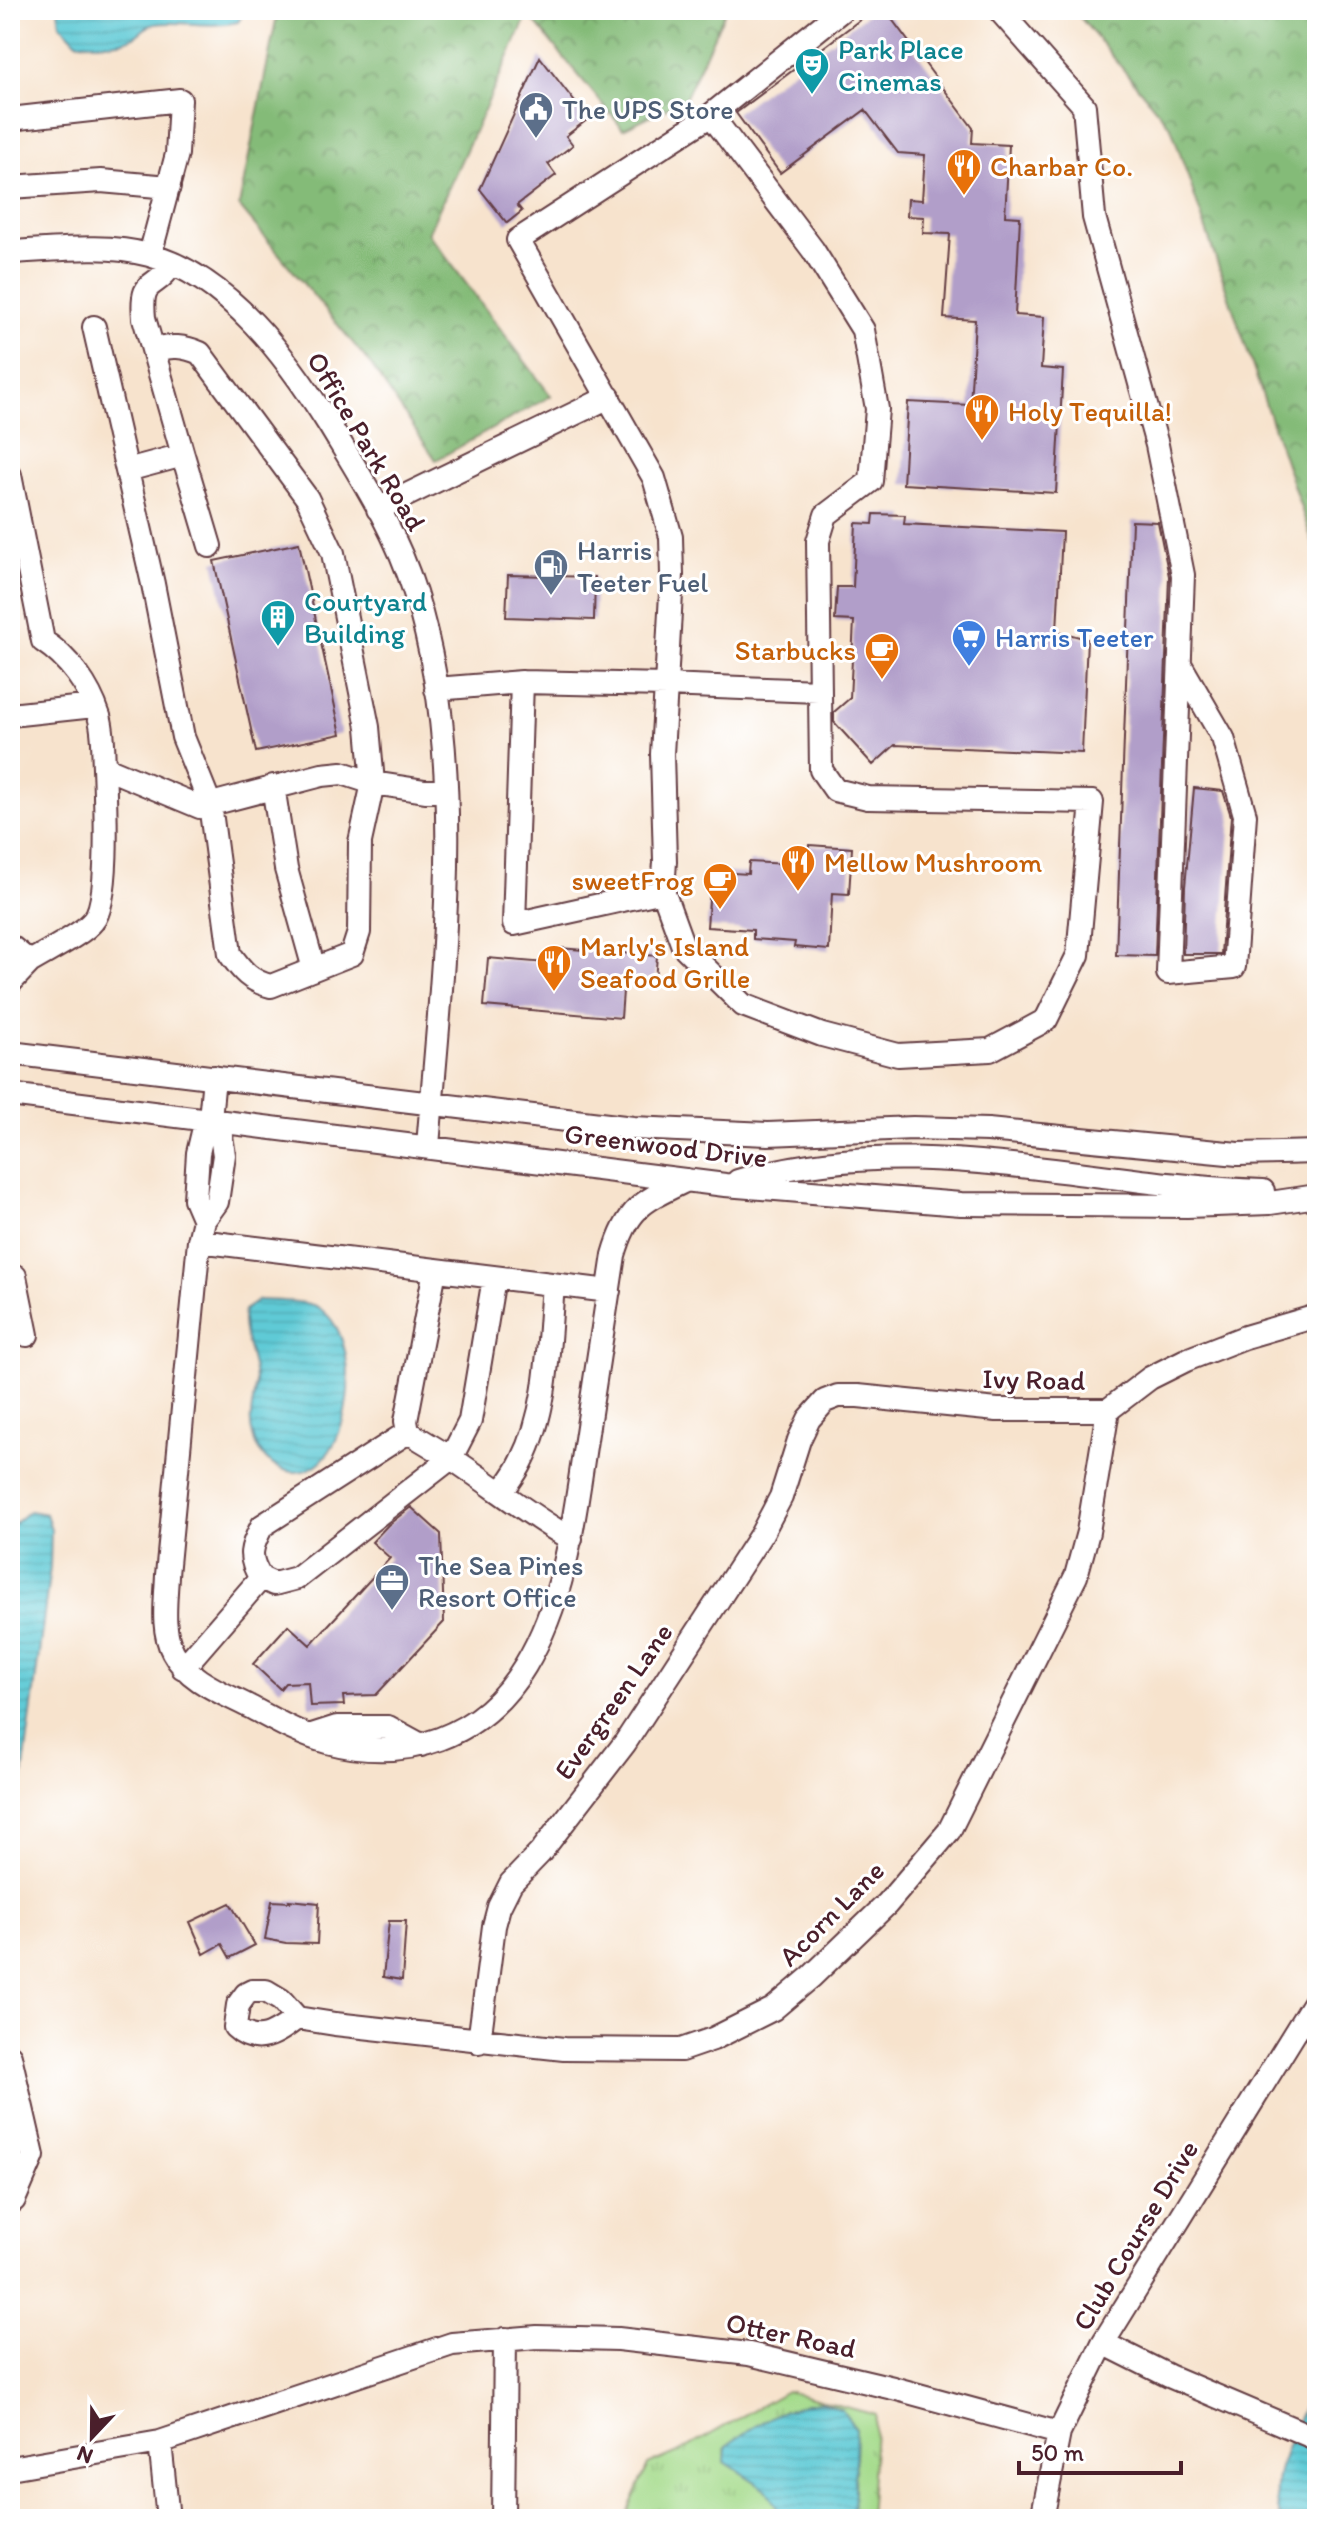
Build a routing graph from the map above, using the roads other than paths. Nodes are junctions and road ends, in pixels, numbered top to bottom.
1 (842, 10) edge
2 (999, 10) edge
3 (711, 115) junction
4 (10, 119) edge
5 (10, 187) edge
6 (169, 187) junction
7 (10, 252) edge
8 (150, 255) junction
9 (172, 264) junction
10 (94, 327) dead end
11 (154, 350) junction
12 (609, 397) junction
13 (183, 455) junction
14 (127, 470) junction
15 (10, 475) edge
16 (378, 509) junction
17 (210, 546) dead end
18 (1180, 664) junction
19 (522, 682) junction
20 (666, 685) junction
21 (436, 689) junction
22 (818, 691) junction
23 (94, 706) junction
24 (10, 715) edge
25 (104, 767) junction
26 (373, 783) junction
27 (273, 786) junction
28 (445, 791) junction
29 (210, 804) junction
30 (663, 891) junction
31 (10, 946) edge
32 (30, 962) junction
33 (314, 969) junction
34 (10, 983) edge
35 (10, 1053) edge
36 (214, 1077) junction
37 (10, 1095) edge
38 (431, 1103) junction
39 (210, 1119) junction
40 (428, 1146) junction
41 (1317, 1152) edge
42 (687, 1180) junction
43 (725, 1185) junction
44 (1317, 1194) edge
45 (202, 1231) junction
46 (435, 1270) junction
47 (15, 1276) dead end
48 (494, 1278) junction
49 (553, 1285) junction
50 (609, 1291) junction
51 (1317, 1316) edge
52 (27, 1335) dead end
53 (825, 1401) joint
54 (1108, 1410) junction
55 (408, 1432) junction
56 (451, 1458) junction
57 (502, 1492) junction
58 (571, 1539) junction
59 (261, 1578) junction
60 (183, 1668) junction
61 (1317, 1997) edge
62 (297, 2018) dead end
63 (479, 2042) junction
64 (10, 2056) edge
65 (10, 2203) edge
66 (505, 2339) junction
67 (1103, 2343) junction
68 (1059, 2433) junction
69 (1317, 2439) edge
70 (160, 2442) junction
71 (10, 2468) edge
72 (168, 2519) edge
73 (503, 2519) edge
74 (1042, 2519) edge

1 - 3 street
2 - 18 street
3 - 12 street
3 - 22 street
4 - 6 street
5 - 6 street
6 - 8 street
7 - 8 street, Office Park Road
8 - 9 street, Office Park Road
9 - 11 street
9 - 16 street, Office Park Road
10 - 14 street
11 - 13 street
11 - 26 street
12 - 16 street
12 - 20 street
13 - 14 street
13 - 17 street
14 - 29 street
15 - 23 street
16 - 21 street, Office Park Road
18 - 18 street
19 - 20 street
19 - 21 street
19 - 30 street
20 - 22 street
20 - 30 street
21 - 28 street, Office Park Road
22 - 30 street
23 - 24 street
23 - 25 street
25 - 29 street
25 - 32 street
26 - 27 street
26 - 28 street
26 - 33 street
27 - 29 street
27 - 33 street
28 - 38 street, Office Park Road
29 - 33 street
31 - 32 street
32 - 34 street
35 - 36 street, Greenwood Drive
36 - 38 street, Greenwood Drive
36 - 39 street
37 - 39 street, Greenwood Drive
38 - 40 street, Office Park Road
38 - 41 street, Greenwood Drive
39 - 40 street, Greenwood Drive
39 - 45 street
40 - 42 street, Greenwood Drive
42 - 43 street, Greenwood Drive
42 - 50 street
43 - 44 street, Greenwood Drive
43 - 44 street, Greenwood Drive
45 - 46 street
45 - 60 street
46 - 48 street
46 - 55 street
47 - 52 street
48 - 49 street
48 - 56 street
49 - 50 street
49 - 57 street
50 - 58 street
51 - 54 street, Ivy Road
53 - 54 street, Ivy Road
53 - 63 street, Evergreen Lane
54 - 63 street, Acorn Lane
55 - 56 street
55 - 59 street
56 - 57 street
56 - 59 street
57 - 58 street
58 - 60 street
59 - 60 street
61 - 67 street, Club Course Drive
62 - 63 street, Acorn Lane
64 - 65 street
66 - 68 street, Otter Road
66 - 70 street, Otter Road
66 - 73 street
67 - 68 street, Club Course Drive
67 - 69 street
68 - 74 street, Club Course Drive
70 - 71 street, Otter Road
70 - 72 street

